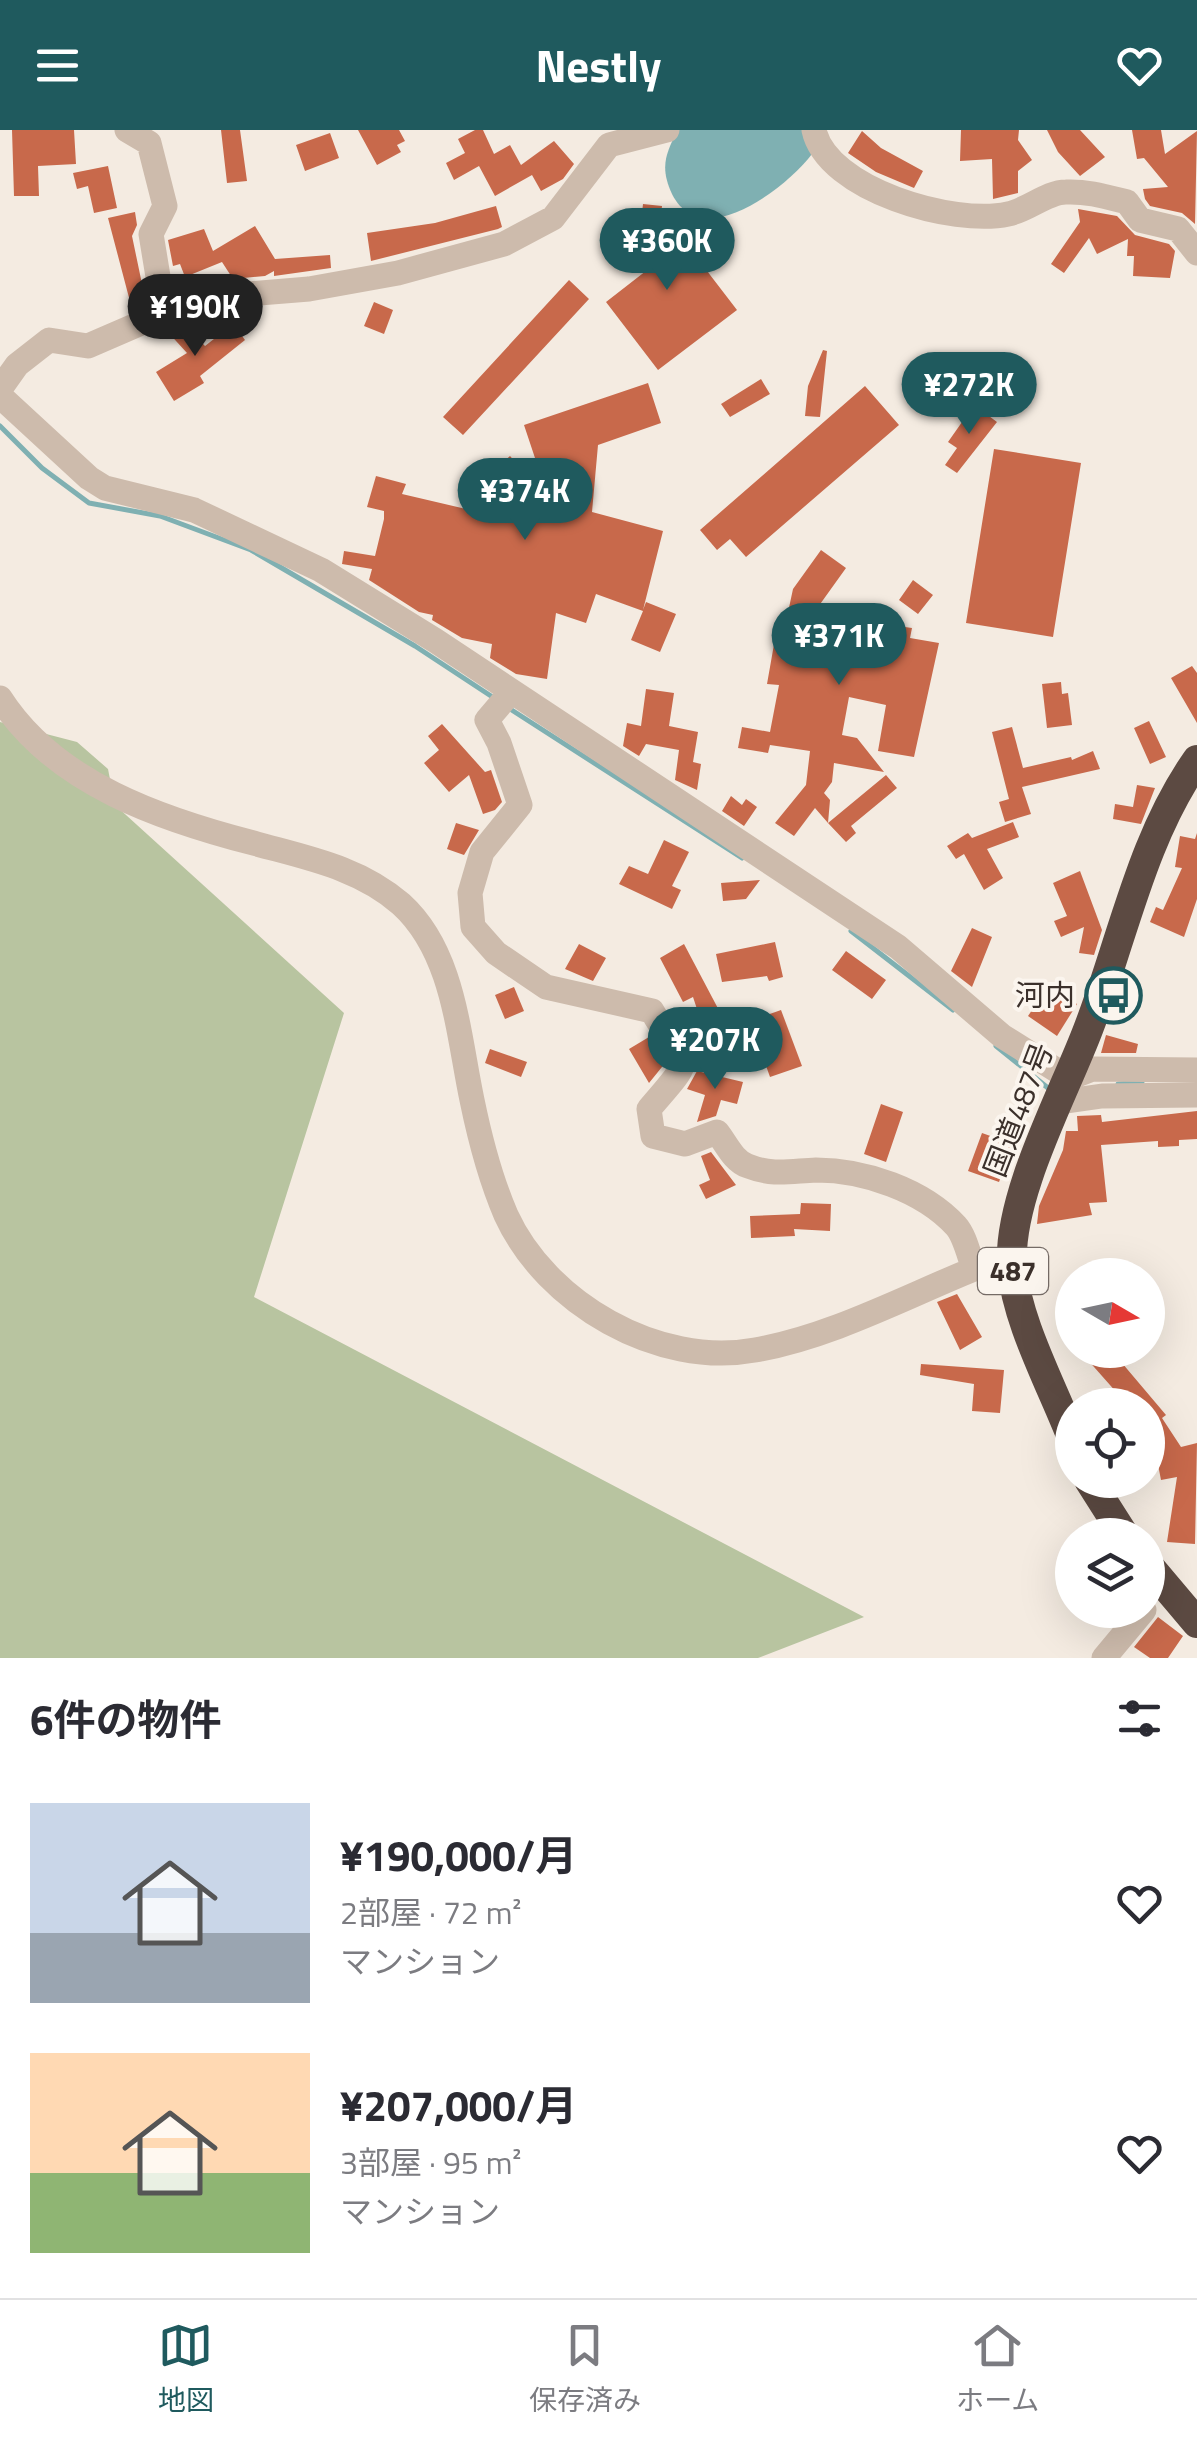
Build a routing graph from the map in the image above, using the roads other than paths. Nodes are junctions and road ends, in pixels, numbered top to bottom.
1 (127, 130) edge
2 (667, 130) edge
3 (814, 130) edge
4 (1197, 253) edge
5 (164, 313) junction
6 (0, 392) edge
7 (510, 693) junction
8 (0, 698) edge
9 (1197, 760) edge
10 (1197, 1070) edge
11 (1064, 1090) junction
12 (1197, 1095) edge
13 (1012, 1267) junction
14 (974, 1269) junction
15 (1055, 1394) edge
16 (1165, 1601) edge
17 (1197, 1623) edge
18 (1125, 1628) edge
19 (1104, 1658) edge

1 - 5 street
2 - 5 street
3 - 4 street
5 - 6 street
6 - 7 street
7 - 11 street
7 - 14 street
8 - 14 street
9 - 11 highway, 国道487号 / 487
10 - 11 street
11 - 12 street
11 - 13 highway, 国道487号 / 487
13 - 14 street
13 - 15 highway, 国道487号 / 487
16 - 17 highway
18 - 19 street

